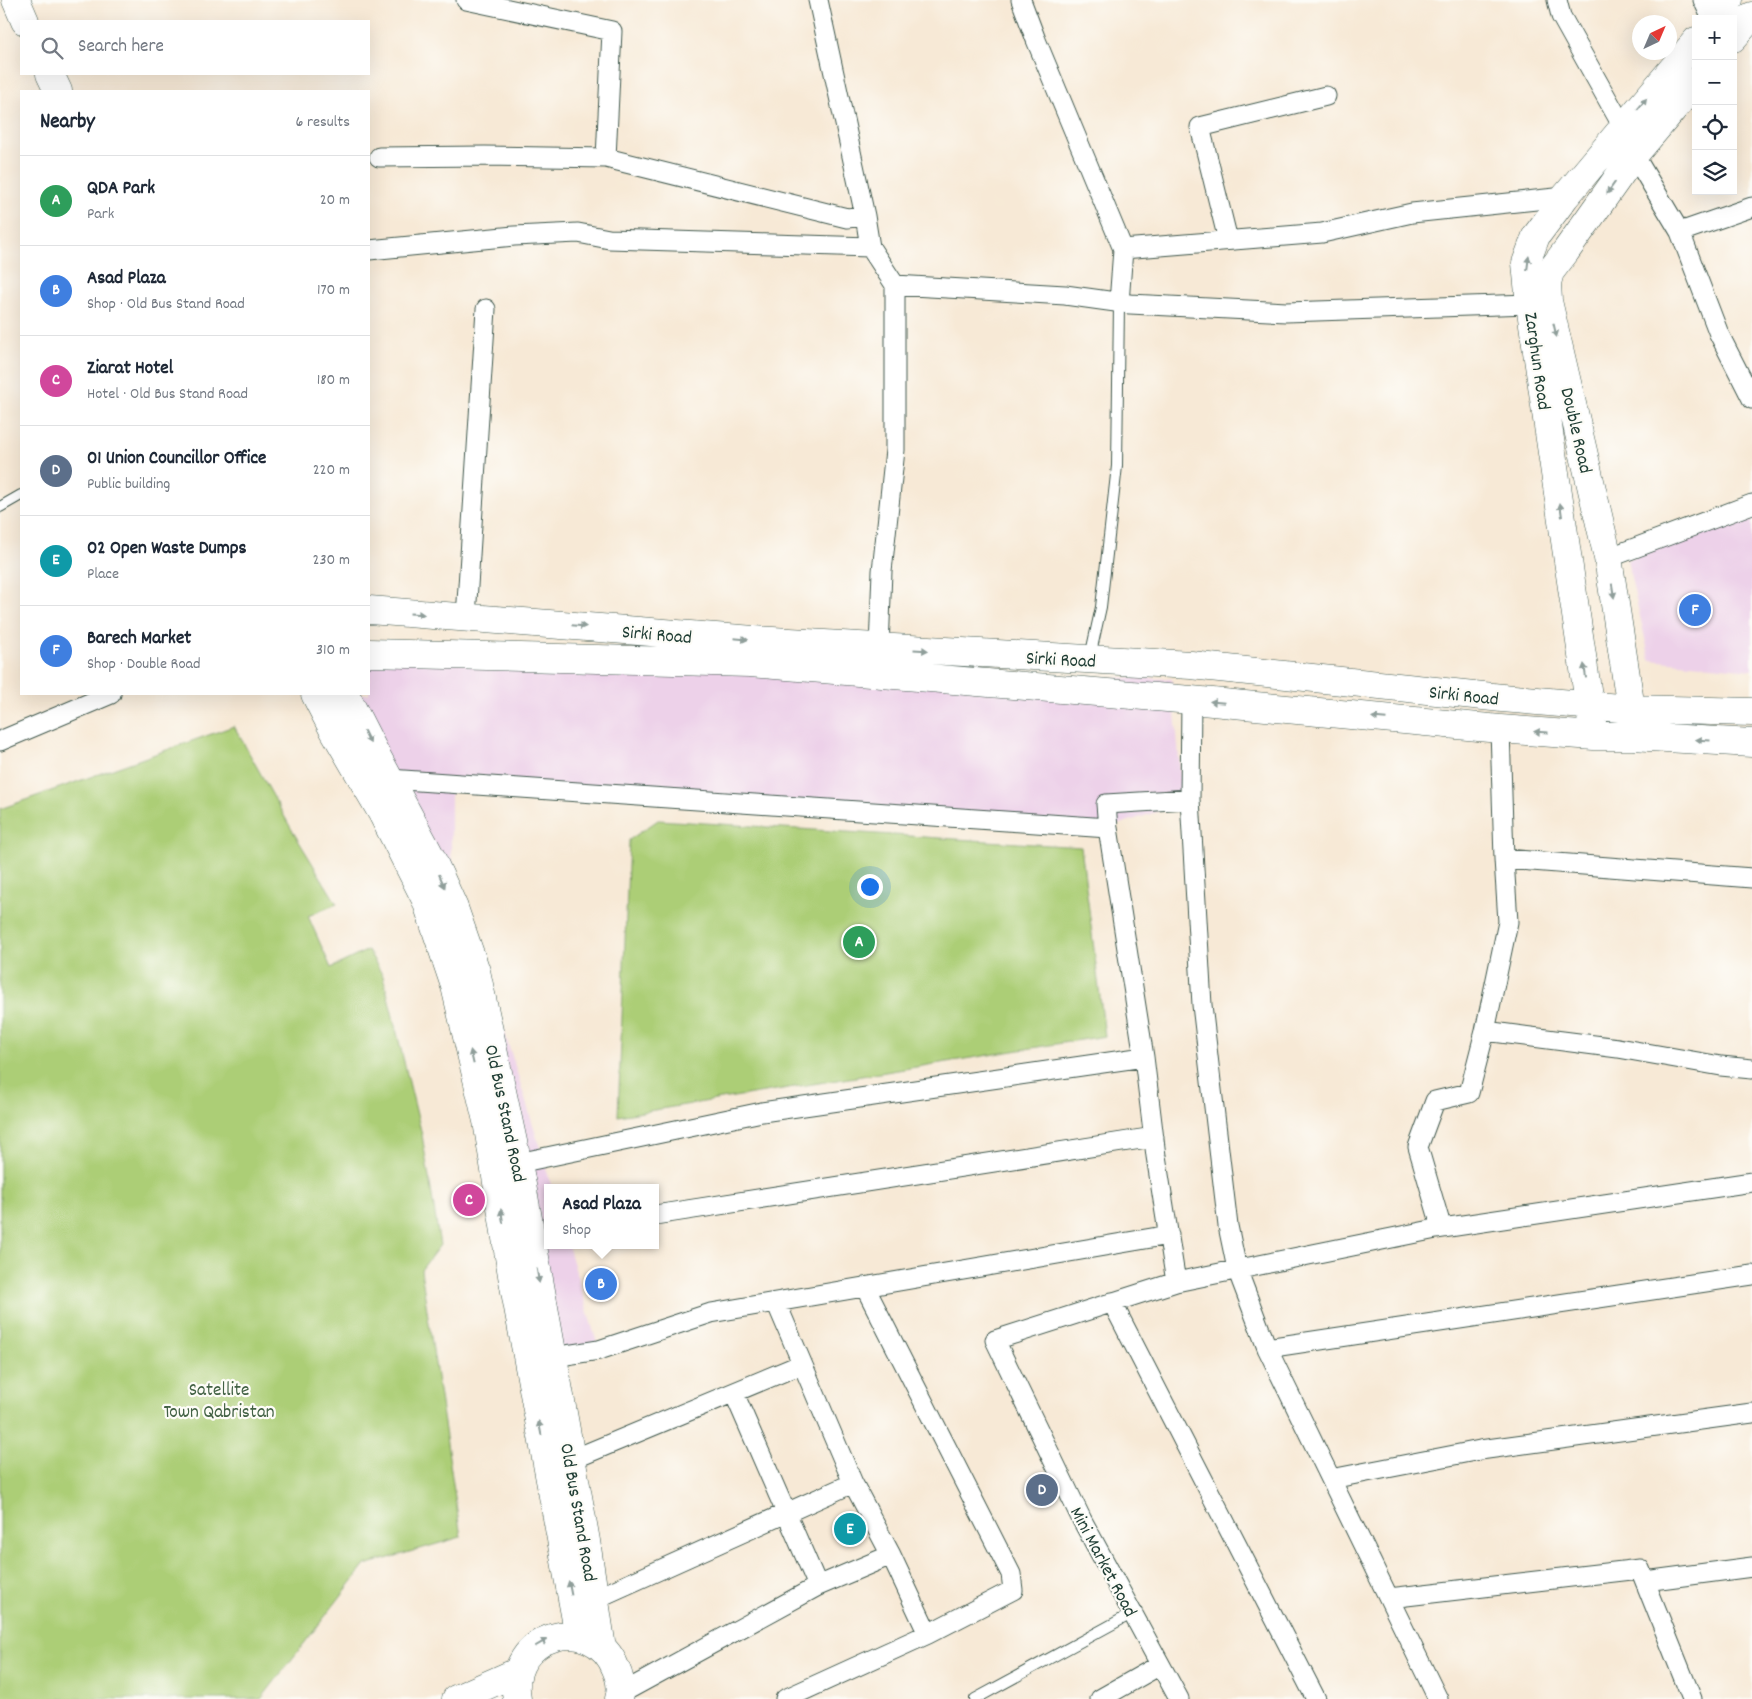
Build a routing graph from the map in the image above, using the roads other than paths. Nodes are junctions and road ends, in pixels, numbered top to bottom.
1 (16, 0) edge
2 (34, 0) edge
3 (466, 0) edge
4 (818, 0) edge
5 (1022, 0) edge
6 (1557, 0) edge
7 (1703, 0) edge
8 (1729, 0) edge
9 (1711, 15) edge
10 (1716, 15) edge
11 (1752, 16) edge
12 (25, 20) edge
13 (44, 20) edge
14 (1737, 33) edge
15 (1692, 45) edge
16 (50, 75) edge
17 (67, 75) edge
18 (1692, 87) edge
19 (58, 90) edge
20 (75, 90) edge
21 (1326, 96) dead end
22 (1623, 127) junction
23 (1634, 155) junction
24 (379, 156) dead end
25 (606, 158) junction
26 (1565, 197) junction
27 (1752, 207) edge
28 (865, 216) junction
29 (1680, 232) junction
30 (1228, 240) junction
31 (870, 247) junction
32 (1123, 249) junction
33 (370, 250) edge
34 (895, 285) junction
35 (1539, 302) junction
36 (1119, 303) junction
37 (486, 309) dead end
38 (1752, 399) edge
39 (20, 496) edge
40 (1752, 504) edge
41 (0, 507) edge
42 (1608, 558) junction
43 (370, 610) edge
44 (466, 617) junction
45 (879, 648) junction
46 (370, 653) edge
47 (1090, 660) junction
48 (109, 695) edge
49 (316, 695) edge
50 (346, 695) edge
51 (1191, 700) junction
52 (1590, 704) junction
53 (1631, 709) junction
54 (1752, 712) edge
55 (1500, 729) junction
56 (1594, 736) junction
57 (1632, 736) junction
58 (0, 741) edge
59 (1752, 743) edge
60 (389, 779) junction
61 (1190, 799) junction
62 (1108, 828) junction
63 (1504, 859) junction
64 (1752, 878) edge
65 (1485, 1032) junction
66 (1144, 1057) junction
67 (1752, 1069) edge
68 (1154, 1137) junction
69 (518, 1163) junction
70 (1752, 1182) edge
71 (659, 1214) edge
72 (1436, 1229) junction
73 (539, 1231) edge
74 (1169, 1235) junction
75 (1237, 1269) junction
76 (1752, 1275) edge
77 (1176, 1282) junction
78 (865, 1287) junction
79 (776, 1302) junction
80 (1112, 1302) junction
81 (1267, 1348) junction
82 (553, 1358) junction
83 (802, 1364) junction
84 (734, 1393) junction
85 (1752, 1413) edge
86 (571, 1460) junction
87 (1331, 1479) junction
88 (853, 1483) junction
89 (787, 1514) junction
90 (891, 1555) junction
91 (1752, 1567) edge
92 (1645, 1581) junction
93 (818, 1586) junction
94 (595, 1598) junction
95 (1389, 1598) junction
96 (1133, 1614) junction
97 (928, 1634) junction
98 (590, 1642) junction
99 (1160, 1665) junction
100 (517, 1686) edge
101 (619, 1697) edge
102 (456, 1699) edge
103 (785, 1699) edge
104 (976, 1699) edge
105 (1100, 1699) edge
106 (1179, 1699) edge
107 (1316, 1699) edge
108 (1438, 1699) edge
109 (1692, 1699) edge

1 - 12 main road
2 - 13 main road
3 - 25 street
4 - 28 street
5 - 32 street
6 - 22 street
7 - 9 street
8 - 10 main road
11 - 14 main road
22 -> 15 main road, Zarghun Road
16 - 19 main road
17 - 20 main road
18 - 23 main road, Double Road
21 - 30 street
22 - 26 main road, Zarghun Road
23 - 29 street
23 -> 35 main road, Double Road
24 - 25 street
25 - 28 street
26 - 30 street
35 -> 26 main road, Zarghun Road
27 - 29 street
28 - 31 street
29 - 38 street
30 - 32 street
31 - 33 street
31 - 34 street
32 - 36 street
34 - 36 street
34 - 45 street
35 - 36 street
35 -> 42 main road, Double Road
52 -> 35 main road, Zarghun Road
36 - 47 lane
37 - 44 street
39 - 41 lane
40 - 42 street
42 -> 53 main road, Double Road
43 -> 44 main road, Sirki Road
44 -> 45 main road, Sirki Road
45 -> 47 main road, Sirki Road
46 - 51 main road, Sirki Road
47 - 52 main road, Sirki Road
48 - 58 street
98 -> 49 main road, Old Bus Stand Road
50 -> 60 main road, Old Bus Stand Road
55 -> 51 main road, Sirki Road
51 - 61 street
52 - 53 main road, Sirki Road
52 - 56 main road, Zarghun Road
53 - 54 main road, Sirki Road
53 - 57 main road, Double Road
56 -> 55 main road, Sirki Road
55 - 63 street
56 - 57 main road, Sirki Road
59 -> 57 main road, Sirki Road
60 - 62 street
60 -> 69 main road, Old Bus Stand Road
61 - 62 street
61 - 75 street
62 - 66 street
63 - 64 street
63 - 65 street
65 - 67 street
65 - 72 street
66 - 68 street
66 - 69 street
68 - 71 street
68 - 74 street
69 - 73 main road, Old Bus Stand Road
70 - 72 street
72 - 75 street
73 -> 82 main road, Old Bus Stand Road
74 - 77 street
74 - 78 street
75 - 77 street
75 - 81 street
76 - 81 street
77 - 80 street
78 - 79 street
78 - 97 street
79 - 82 street
79 - 83 street
80 - 96 street, Mini Market Road
80 - 107 street
81 - 87 street
82 - 86 main road, Old Bus Stand Road
83 - 84 street
83 - 88 street
84 - 86 street
84 - 89 street
85 - 87 street
86 - 94 main road, Old Bus Stand Road
87 - 95 street
88 - 89 street
88 - 90 street
89 - 93 street
89 - 94 street
90 - 93 street
90 - 97 street
91 - 92 street
92 - 95 street
92 - 109 street
93 - 101 street
94 - 98 main road, Old Bus Stand Road
95 - 108 street
96 - 99 street, Mini Market Road
96 - 104 lane
97 - 103 street
100 -> 98 main road
98 - 101 main road
99 - 105 street
99 - 106 street, Mini Market Road
100 - 102 main road

